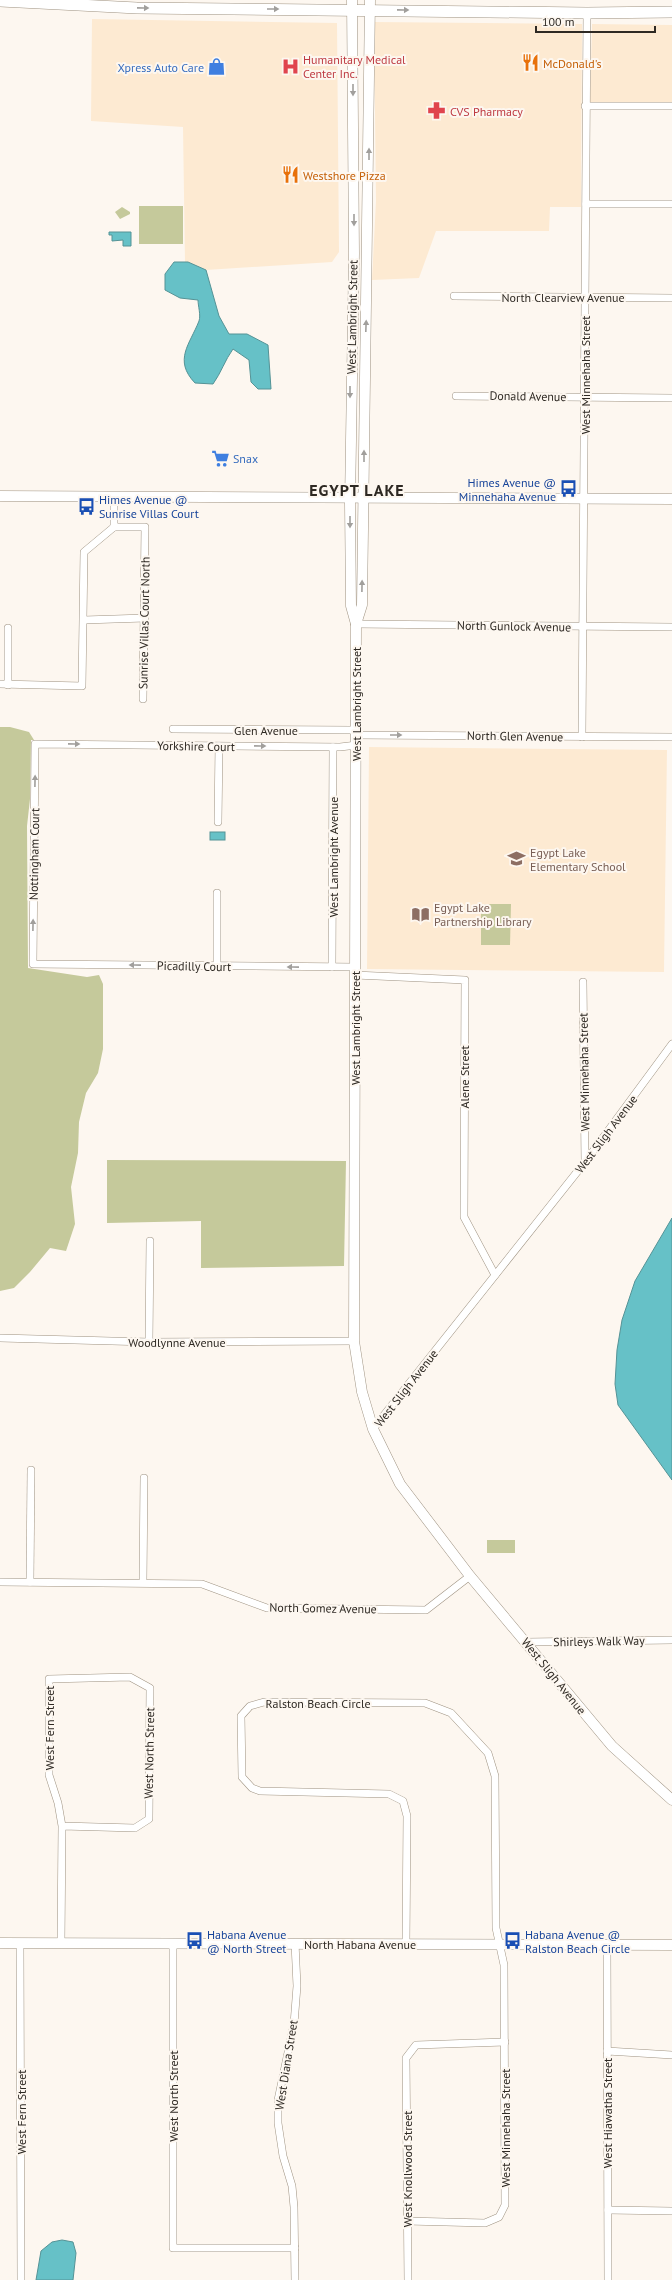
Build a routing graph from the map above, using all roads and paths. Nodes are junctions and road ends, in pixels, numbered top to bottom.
1 (0, 1) edge
2 (77, 2) edge
3 (352, 5) edge
4 (370, 5) edge
5 (672, 12) edge
6 (587, 13) junction
7 (585, 106) junction
8 (672, 106) edge
9 (586, 204) junction
10 (672, 204) edge
11 (454, 296) dead end
12 (585, 296) junction
13 (672, 298) edge
14 (456, 396) dead end
15 (584, 397) junction
16 (672, 398) edge
17 (0, 496) edge
18 (114, 496) junction
19 (350, 496) junction
20 (363, 496) junction
21 (584, 499) junction
22 (672, 499) edge
23 (114, 527) junction
24 (145, 618) junction
25 (84, 620) junction
26 (356, 624) junction
27 (582, 626) junction
28 (672, 627) edge
29 (8, 628) dead end
30 (0, 684) edge
31 (8, 684) junction
32 (143, 699) dead end
33 (173, 729) dead end
34 (357, 735) junction
35 (582, 737) junction
36 (672, 737) edge
37 (35, 744) joint
38 (357, 745) junction
39 (219, 746) junction
40 (333, 747) junction
41 (218, 822) dead end
42 (218, 893) dead end
43 (33, 964) joint
44 (217, 966) junction
45 (332, 967) junction
46 (355, 971) junction
47 (584, 982) dead end
48 (672, 1044) edge
49 (585, 1162) junction
50 (150, 1241) dead end
51 (495, 1275) junction
52 (0, 1338) edge
53 (354, 1341) junction
54 (149, 1342) junction
55 (373, 1429) junction
56 (31, 1470) dead end
57 (144, 1478) dead end
58 (470, 1576) junction
59 (0, 1582) edge
60 (30, 1582) junction
61 (144, 1582) junction
62 (672, 1640) edge
63 (526, 1642) junction
64 (150, 1688) joint
65 (672, 1800) edge
66 (62, 1826) junction
67 (0, 1943) edge
68 (20, 1943) junction
69 (61, 1943) junction
70 (173, 1943) junction
71 (295, 1943) junction
72 (406, 1944) junction
73 (500, 1945) junction
74 (607, 1945) junction
75 (672, 1945) edge
76 (505, 2042) junction
77 (607, 2051) junction
78 (672, 2055) edge
79 (608, 2210) junction
80 (672, 2211) edge
81 (407, 2221) junction
82 (295, 2248) junction
83 (21, 2280) edge
84 (295, 2280) edge
85 (408, 2280) edge
86 (608, 2280) edge

1 - 2 main road
2 -> 3 main road
3 - 4 main road
3 -> 19 main road, West Lambright Street
4 -> 6 main road
20 -> 4 main road, West Lambright Street
5 - 6 main road
6 - 7 street, West Minnehaha Street
7 - 8 street
7 - 9 street, West Minnehaha Street
9 - 10 street
9 - 12 street, West Minnehaha Street
11 - 12 street, North Clearview Avenue
12 - 13 street, North Clearview Avenue
12 - 15 street, West Minnehaha Street
14 - 15 street, Donald Avenue
15 - 16 street, Donald Avenue
15 - 21 street, West Minnehaha Street
17 - 18 main road
18 - 19 main road
18 - 23 street
19 - 20 main road
19 -> 26 main road, West Lambright Street
20 - 21 main road
26 -> 20 main road, West Lambright Street
21 - 22 main road
21 - 27 street, West Minnehaha Street
23 - 24 street, Sunrise Villas Court North
23 - 25 street
24 - 25 street
24 - 32 street, Sunrise Villas Court North
25 - 31 street
26 - 27 street, North Gunlock Avenue
26 - 34 main road, West Lambright Street
27 - 28 street, North Gunlock Avenue
27 - 35 street, West Minnehaha Street
29 - 31 street
30 - 31 street
33 - 34 street, Glen Avenue
34 -> 35 street, North Glen Avenue
34 - 38 main road, West Lambright Street
35 - 36 street, North Glen Avenue
37 -> 39 street, Yorkshire Court
43 -> 37 street, Nottingham Court
38 - 40 street, Yorkshire Court
38 - 46 main road, West Lambright Street
39 -> 40 street, Yorkshire Court
39 - 41 street
40 - 45 street, West Lambright Avenue
42 - 44 street
44 -> 43 street, Picadilly Court
45 -> 44 street, Picadilly Court
45 - 46 street, Picadilly Court
46 - 51 street, Alene Street
46 - 53 main road, West Lambright Street
47 - 49 street, West Minnehaha Street
48 - 49 street, West Sligh Avenue
49 - 51 street, West Sligh Avenue
50 - 54 street
51 - 55 street, West Sligh Avenue
52 - 54 street, Woodlynne Avenue
53 - 54 street, Woodlynne Avenue
53 - 55 main road, West Lambright Street
55 - 58 main road, West Sligh Avenue
56 - 60 street
57 - 61 street
58 - 61 street, North Gomez Avenue
58 - 63 main road, West Sligh Avenue
59 - 60 street, North Gomez Avenue
60 - 61 street, North Gomez Avenue
62 - 63 street, Shirleys Walk Way
63 - 65 main road, West Sligh Avenue
64 - 66 street, West North Street
64 - 66 street, West Fern Street
66 - 69 street, West Fern Street
67 - 68 main road, North Habana Avenue
68 - 69 main road, North Habana Avenue
68 - 83 street, West Fern Street
69 - 70 main road, North Habana Avenue
70 - 71 main road, North Habana Avenue
70 - 82 street, West North Street
71 - 72 main road, North Habana Avenue
71 - 82 street, West Diana Street
72 - 73 main road, North Habana Avenue
72 - 73 street, Ralston Beach Circle
73 - 74 main road, North Habana Avenue
73 - 76 street, West Minnehaha Street
74 - 75 main road, North Habana Avenue
74 - 77 street, West Hiawatha Street
76 - 81 street, West Knollwood Street
76 - 81 street, West Minnehaha Street
77 - 78 street
77 - 79 street, West Hiawatha Street
79 - 80 street
79 - 86 street, West Hiawatha Street
81 - 85 street, West Knollwood Street
82 - 84 street, West Diana Street

